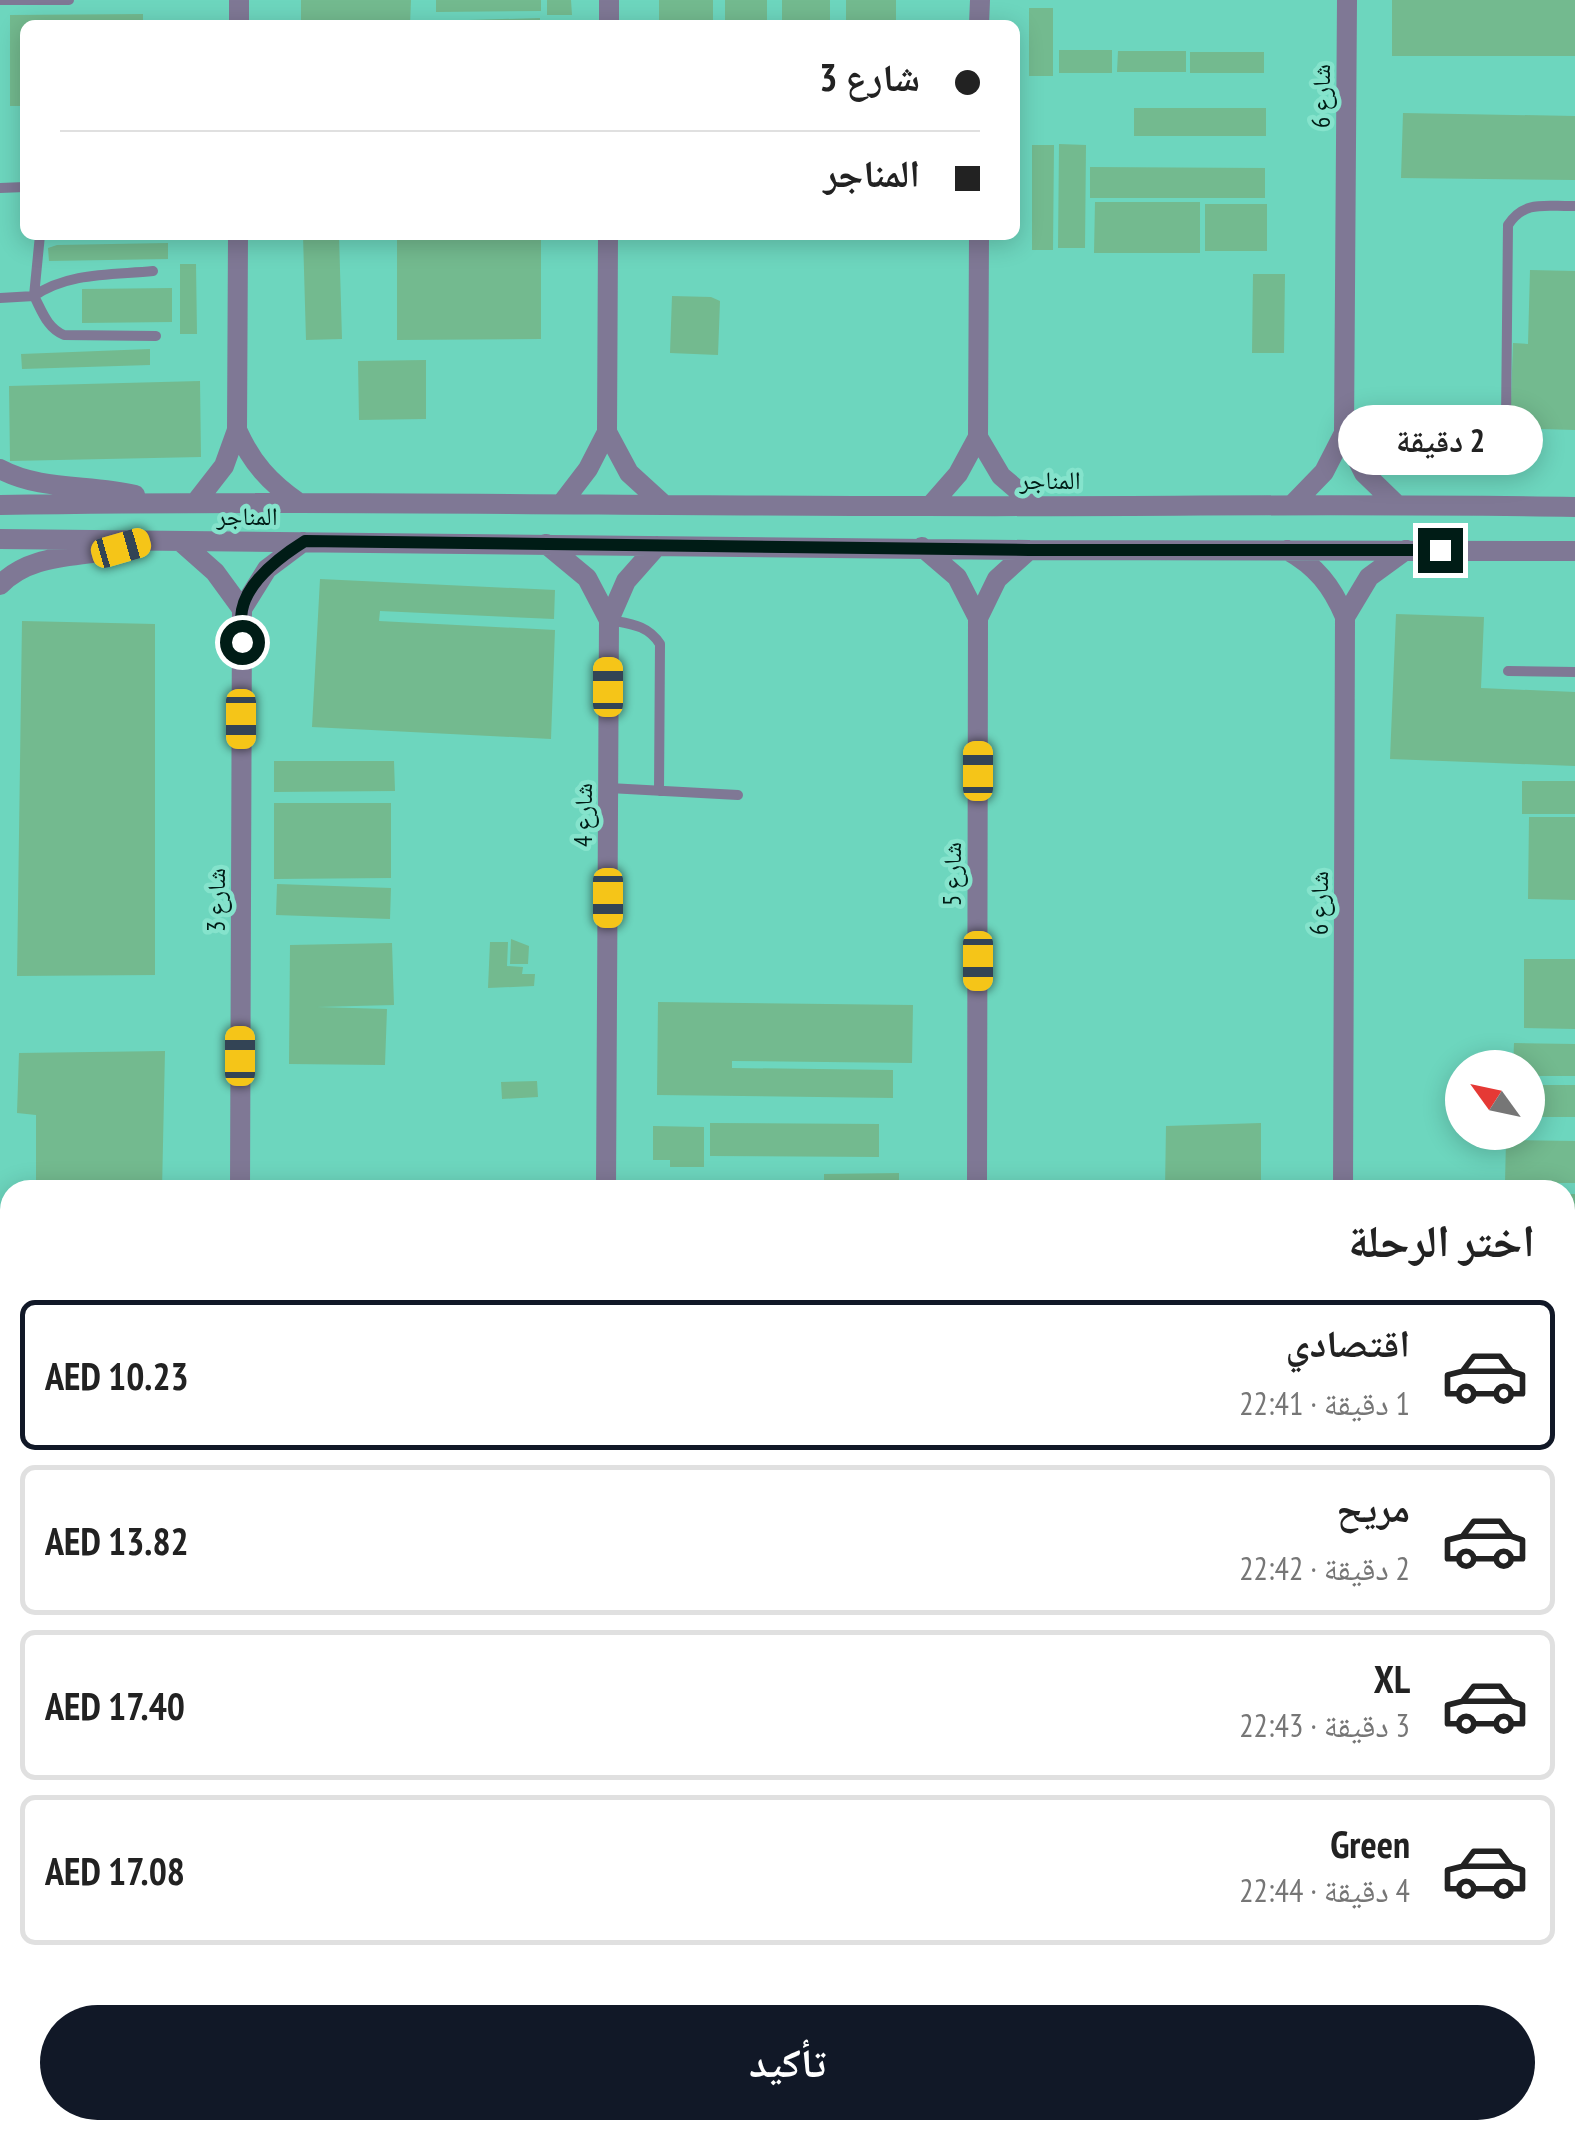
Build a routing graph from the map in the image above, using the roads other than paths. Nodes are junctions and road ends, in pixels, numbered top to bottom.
1 (0, 0) edge
2 (69, 0) edge
3 (1347, 0) edge
4 (1575, 206) edge
5 (40, 240) edge
6 (238, 240) edge
7 (608, 240) edge
8 (979, 240) edge
9 (153, 271) dead end
10 (34, 296) junction
11 (0, 298) edge
12 (156, 336) dead end
13 (1506, 421) dead end
14 (237, 430) junction
15 (607, 432) junction
16 (1344, 433) junction
17 (978, 437) junction
18 (0, 469) edge
19 (166, 502) junction
20 (196, 502) junction
21 (299, 502) junction
22 (562, 502) junction
23 (0, 504) edge
24 (663, 504) junction
25 (1294, 504) junction
26 (1396, 504) junction
27 (1034, 505) junction
28 (930, 506) junction
29 (1575, 507) edge
30 (0, 539) edge
31 (180, 541) junction
32 (305, 541) junction
33 (144, 542) junction
34 (546, 544) junction
35 (657, 546) junction
36 (922, 548) junction
37 (1286, 549) junction
38 (1029, 550) junction
39 (1406, 550) junction
40 (1575, 551) edge
41 (0, 585) edge
42 (242, 609) junction
43 (1345, 617) junction
44 (978, 618) junction
45 (608, 620) junction
46 (1508, 672) dead end
47 (1575, 672) edge
48 (608, 788) junction
49 (659, 791) junction
50 (738, 795) dead end
51 (240, 1180) edge
52 (606, 1180) edge
53 (977, 1180) edge
54 (1343, 1180) edge

1 - 2 lane
3 - 16 street, شارع 6
4 - 13 lane
5 - 10 lane
6 - 14 street
7 - 15 street
8 - 17 street
9 - 10 lane
10 - 11 lane
10 - 12 lane
14 - 20 street
14 - 21 street
15 - 22 street
15 - 24 street
16 - 25 street, شارع 6
16 - 26 street, شارع 6
17 - 27 street
17 - 28 street
18 - 19 street, المناجر
19 - 20 street, المناجر
19 - 23 street, المناجر
20 - 21 street, المناجر
21 - 22 street, المناجر
22 - 24 street, المناجر
24 - 28 street, المناجر
25 - 26 street, المناجر
25 - 27 street, المناجر
26 - 29 street, المناجر
27 - 28 street, المناجر
30 - 33 street, المناجر
31 - 32 street, المناجر
31 - 33 street, المناجر
31 - 42 street
32 - 34 street, المناجر
32 - 42 street
33 - 41 street
34 - 35 street, المناجر
34 - 45 street, شارع 4
35 - 36 street, المناجر
35 - 45 street, شارع 4
36 - 38 street, المناجر
36 - 44 street, شارع 5
37 - 38 street, المناجر
37 - 39 street, المناجر
37 - 43 street, شارع 6
38 - 44 street, شارع 5
39 - 40 street, المناجر
39 - 43 street
42 - 51 street, شارع 3
43 - 54 street, شارع 6
44 - 53 street, شارع 5
45 - 48 street, شارع 4
45 - 49 lane
46 - 47 lane
48 - 49 lane
48 - 52 street, شارع 4
49 - 50 lane

